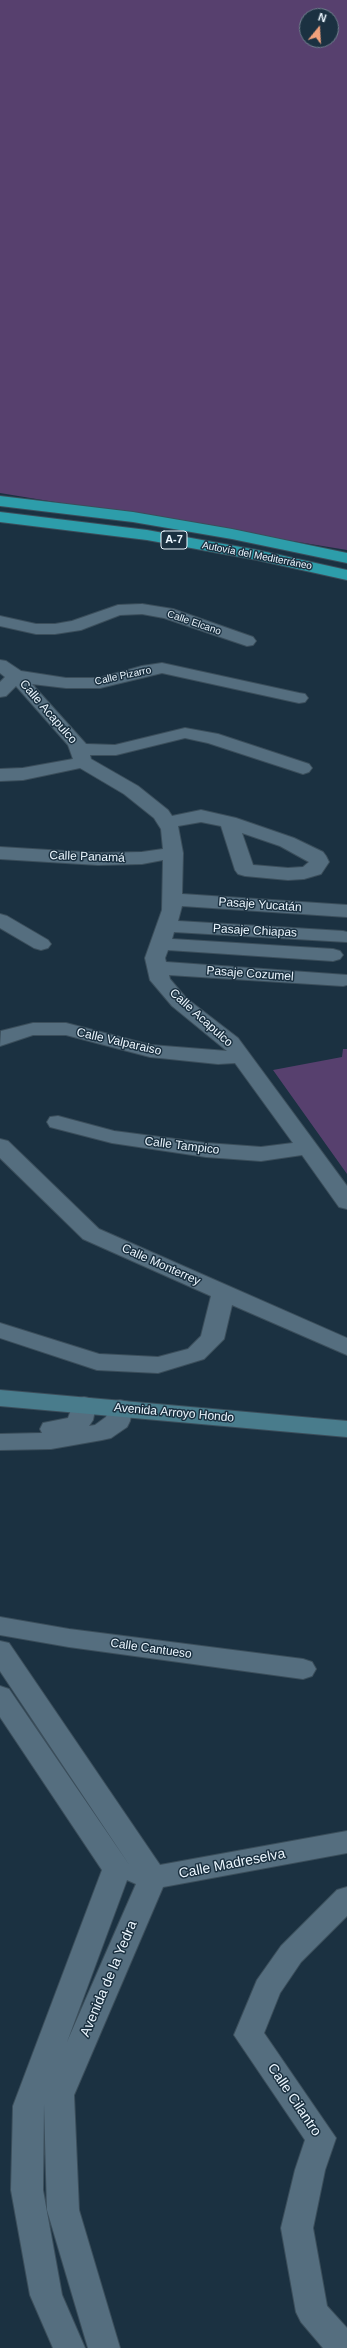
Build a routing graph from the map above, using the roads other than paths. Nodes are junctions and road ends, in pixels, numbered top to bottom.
1 (0, 501) edge
2 (0, 517) edge
3 (347, 558) edge
4 (347, 575) edge
5 (0, 622) edge
6 (247, 641) dead end
7 (0, 665) edge
8 (16, 676) junction
9 (0, 692) edge
10 (299, 698) dead end
11 (81, 756) junction
12 (303, 768) dead end
13 (0, 775) edge
14 (229, 822) dead end
15 (167, 823) junction
16 (0, 852) edge
17 (173, 853) junction
18 (172, 899) junction
19 (347, 910) edge
20 (0, 920) edge
21 (164, 935) junction
22 (343, 937) dead end
23 (42, 944) dead end
24 (333, 955) dead end
25 (158, 968) junction
26 (343, 980) dead end
27 (0, 1040) edge
28 (241, 1056) junction
29 (58, 1122) dead end
30 (0, 1146) edge
31 (307, 1148) junction
32 (347, 1202) edge
33 (223, 1293) junction
34 (0, 1330) edge
35 (347, 1347) edge
36 (0, 1398) edge
37 (84, 1405) junction
38 (120, 1408) junction
39 (347, 1429) edge
40 (0, 1431) edge
41 (0, 1442) edge
42 (0, 1626) edge
43 (0, 1650) edge
44 (303, 1669) dead end
45 (0, 1696) edge
46 (347, 1842) edge
47 (117, 1869) junction
48 (153, 1877) junction
49 (347, 1898) edge
50 (69, 2348) edge
51 (104, 2348) edge
52 (344, 2348) edge

1 - 3 highway, Autovía del Mediterráneo / A-7
2 - 4 highway, Autovía del Mediterráneo / A-7
5 - 6 street, Calle Elcano
7 - 8 street, Calle Acapulco
8 - 9 street
8 - 10 street, Calle Pizarro
8 - 11 street, Calle Acapulco
11 - 12 street
11 - 13 street
11 - 15 street, Calle Acapulco
14 - 15 street
15 - 17 street, Calle Acapulco
16 - 17 street, Calle Panamá
17 - 18 street, Calle Acapulco
18 - 19 street, Pasaje Yucatán
18 - 21 street, Calle Acapulco
20 - 23 street
21 - 22 street, Pasaje Chiapas
21 - 24 street
21 - 25 street, Calle Acapulco
25 - 26 street, Pasaje Cozumel
25 - 28 street, Calle Acapulco
27 - 28 street, Calle Valparaiso
28 - 31 street, Calle Acapulco
29 - 31 street, Calle Tampico
30 - 33 street, Calle Monterrey
31 - 32 street, Calle Acapulco
33 - 34 street
33 - 35 street, Calle Monterrey
36 - 37 main road, Avenida Arroyo Hondo
37 - 38 main road, Avenida Arroyo Hondo
37 - 40 street
38 - 39 main road, Avenida Arroyo Hondo
38 - 41 street
42 - 44 street, Calle Cantueso
43 - 48 street
45 - 47 street
46 - 48 street, Calle Madreselva
47 - 48 street, Calle Madreselva
47 - 50 street
48 - 51 street, Avenida de la Yedra
49 - 52 street, Calle Cilantro

